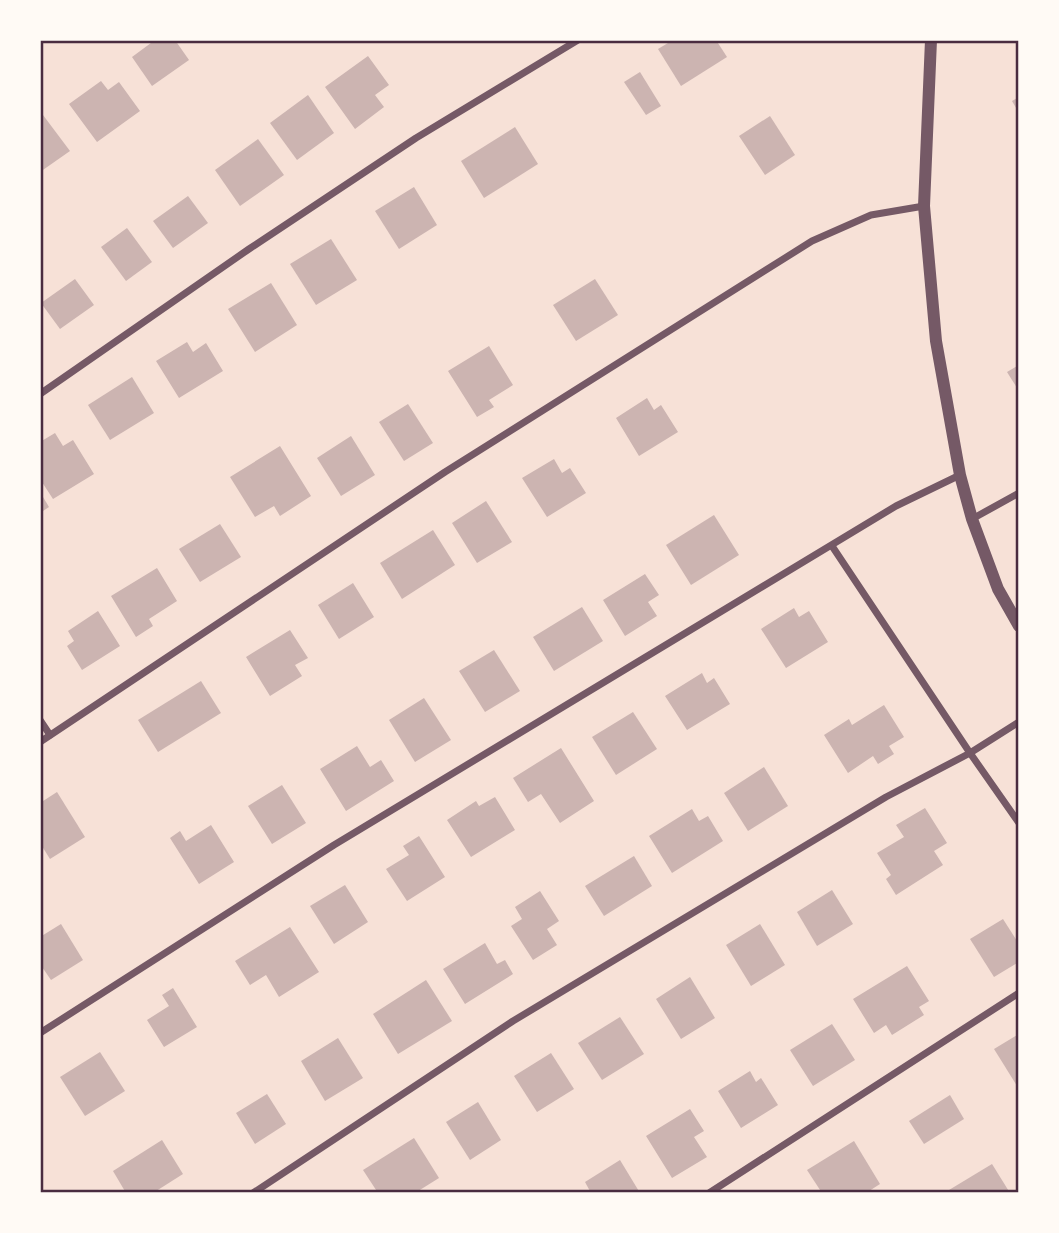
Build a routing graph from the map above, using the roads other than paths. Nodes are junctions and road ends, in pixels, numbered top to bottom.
1 (578, 40) edge
2 (931, 40) edge
3 (924, 206) junction
4 (40, 394) edge
5 (960, 475) junction
6 (1019, 493) edge
7 (972, 519) junction
8 (832, 546) junction
9 (1019, 626) edge
10 (40, 720) edge
11 (1019, 722) edge
12 (50, 735) junction
13 (40, 742) edge
14 (970, 753) junction
15 (1019, 823) edge
16 (1019, 993) edge
17 (40, 1033) edge
18 (253, 1193) edge
19 (709, 1193) edge

1 - 4 street
2 - 3 street
3 - 5 street
3 - 12 street
5 - 7 street
5 - 8 street
6 - 7 street
7 - 9 street
8 - 14 street
8 - 17 street
10 - 12 street
11 - 14 street
12 - 13 street
14 - 15 street
14 - 18 street
16 - 19 street

